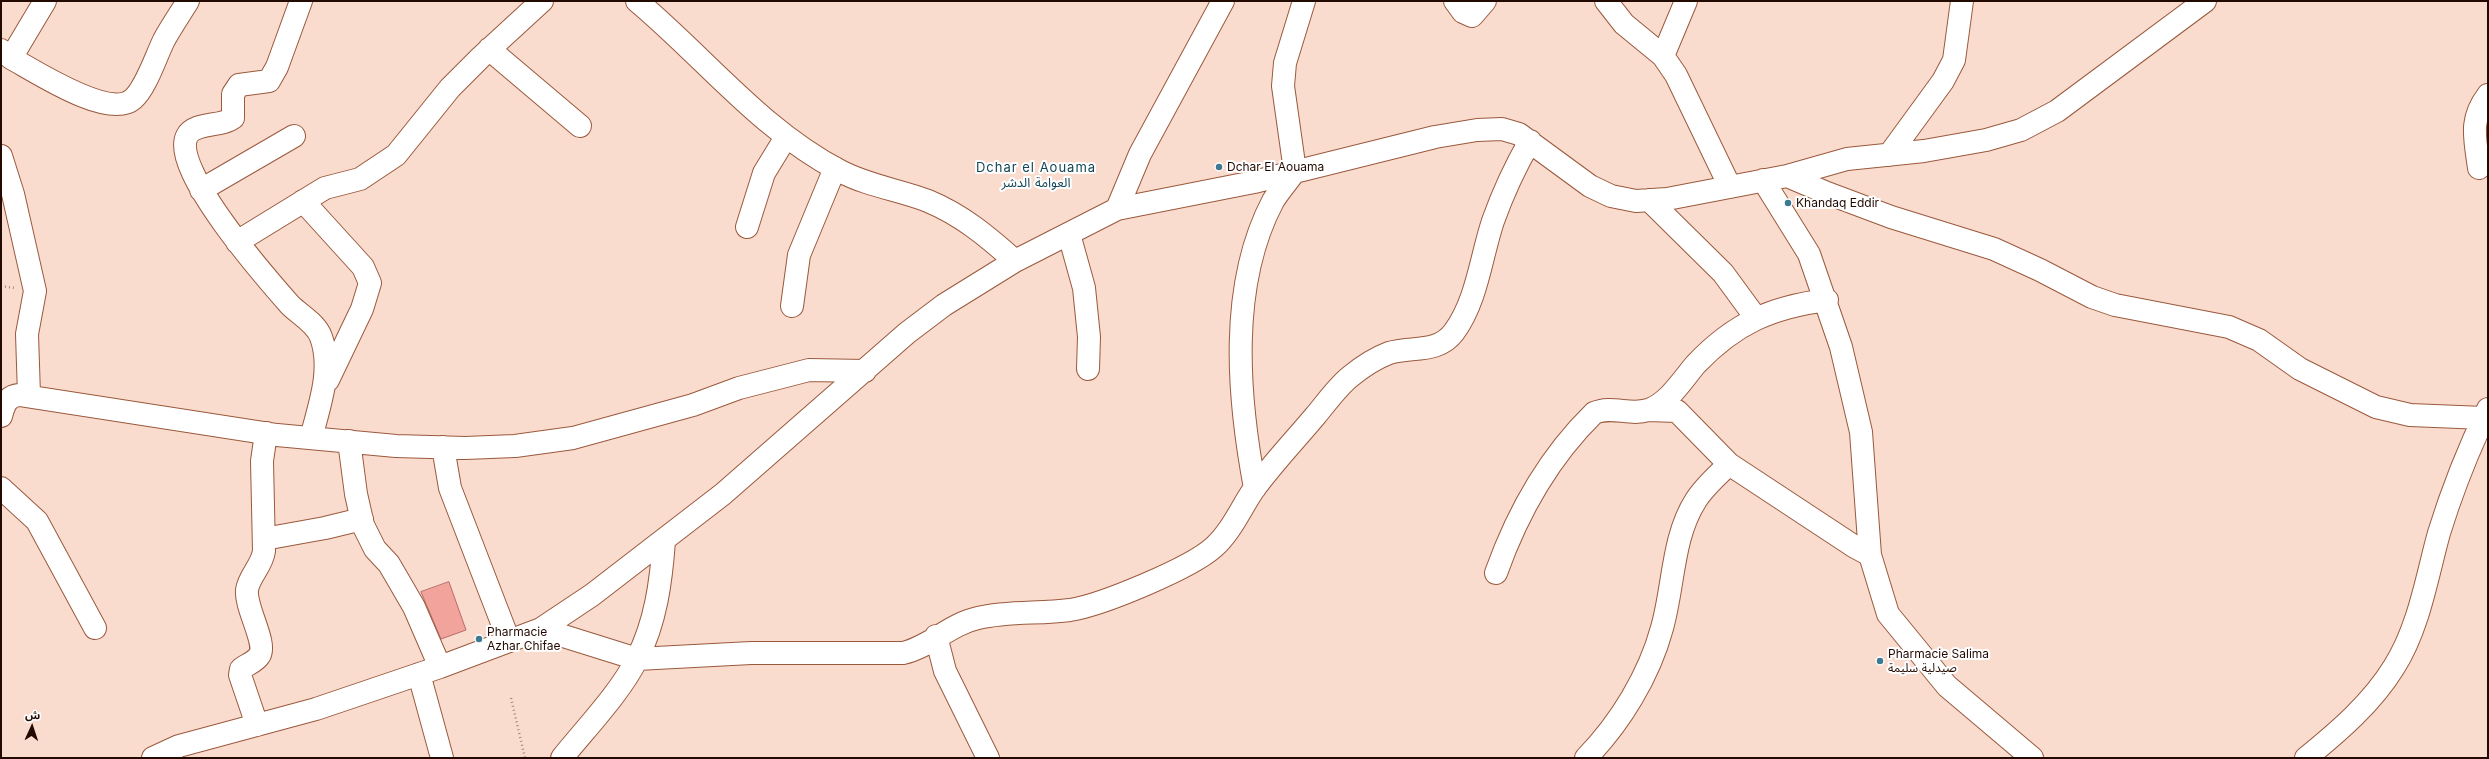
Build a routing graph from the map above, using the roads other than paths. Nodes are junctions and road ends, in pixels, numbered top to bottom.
1 (45, 1) edge
2 (188, 1) edge
3 (301, 1) edge
4 (542, 1) edge
5 (637, 1) edge
6 (1223, 1) edge
7 (1304, 1) edge
8 (1454, 1) edge
9 (1485, 1) edge
10 (1606, 1) edge
11 (1686, 1) edge
12 (1962, 1) edge
13 (2205, 1) edge
14 (489, 49) junction
15 (6, 54) edge
16 (1663, 56) junction
17 (2488, 95) edge
18 (580, 126) dead end
19 (294, 136) dead end
20 (786, 136) junction
21 (1530, 141) junction
22 (1889, 155) junction
23 (1, 156) edge
24 (835, 168) junction
25 (2479, 168) dead end
26 (1295, 171) junction
27 (1787, 176) junction
28 (1763, 180) junction
29 (1730, 187) junction
30 (201, 190) junction
31 (1649, 200) junction
32 (303, 201) junction
33 (1116, 209) junction
34 (747, 227) dead end
35 (1069, 234) junction
36 (237, 242) junction
37 (1015, 261) junction
38 (1826, 300) junction
39 (792, 306) dead end
40 (1756, 318) junction
41 (1088, 369) dead end
42 (865, 371) junction
43 (323, 390) junction
44 (29, 395) junction
45 (1648, 410) junction
46 (2486, 413) edge
47 (1, 416) edge
48 (266, 433) junction
49 (311, 438) junction
50 (349, 441) junction
51 (443, 447) junction
52 (1729, 464) junction
53 (1, 488) edge
54 (1255, 488) junction
55 (362, 519) junction
56 (264, 539) junction
57 (664, 541) junction
58 (1870, 555) junction
59 (1496, 574) dead end
60 (96, 628) dead end
61 (541, 629) junction
62 (936, 636) junction
63 (510, 641) junction
64 (637, 659) junction
65 (440, 667) junction
66 (419, 674) junction
67 (257, 724) junction
68 (1604, 748) edge
69 (152, 758) edge
70 (442, 758) edge
71 (562, 758) edge
72 (988, 758) edge
73 (1586, 758) edge
74 (2032, 758) edge
75 (2306, 758) edge

1 - 15 street
2 - 15 street
3 - 30 street
4 - 14 street
5 - 20 street
6 - 33 street
7 - 26 street
8 - 9 street
10 - 16 street
11 - 16 street
12 - 22 street
13 - 22 street
14 - 18 street
14 - 32 street
16 - 29 street
17 - 25 street
19 - 30 street
20 - 24 street
20 - 34 street
21 - 26 street
21 - 31 street
21 - 54 street
22 - 27 street
23 - 44 street
24 - 37 street
24 - 39 street
26 - 33 street
26 - 54 street
27 - 28 street
27 - 46 street
28 - 29 street
28 - 38 street
29 - 31 street
30 - 36 street
31 - 40 street
32 - 36 street
32 - 43 street
33 - 35 street
35 - 37 street
35 - 41 street
36 - 43 street
37 - 42 street
38 - 40 street
38 - 58 street
40 - 45 street
42 - 51 street
42 - 57 street
43 - 49 street
44 - 47 street
44 - 48 street
45 - 52 street
45 - 59 street
46 - 75 street
48 - 49 street
48 - 56 street
49 - 50 street
50 - 51 street
50 - 55 street
51 - 63 street
52 - 58 street
52 - 68 street
53 - 60 street
54 - 62 street
55 - 56 street
55 - 65 street
56 - 67 street
57 - 61 street
57 - 64 street
58 - 74 street
61 - 63 street
61 - 64 street
62 - 64 street
62 - 72 street
63 - 65 street
64 - 71 street
65 - 66 street
66 - 67 street
66 - 70 street
67 - 69 street
68 - 73 street

